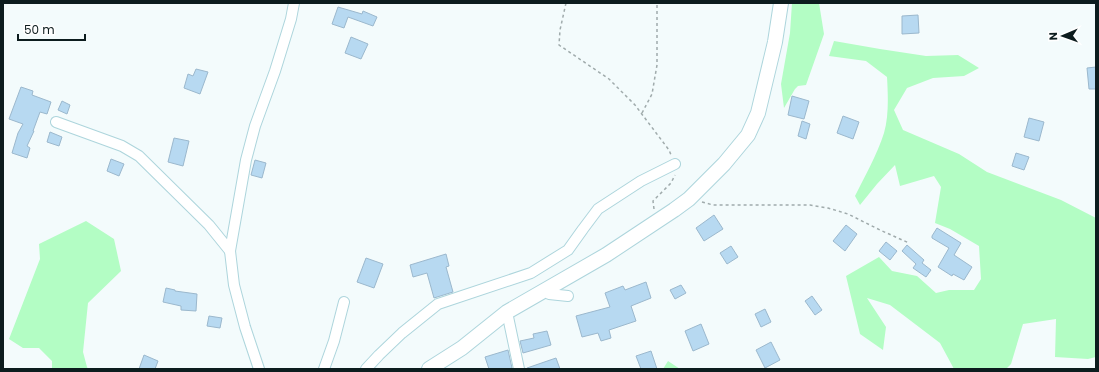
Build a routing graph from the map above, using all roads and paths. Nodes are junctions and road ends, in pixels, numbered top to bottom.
1 (294, 3) edge
2 (566, 3) edge
3 (657, 3) edge
4 (780, 3) edge
5 (642, 113) junction
6 (56, 122) dead end
7 (675, 164) junction
8 (689, 199) junction
9 (656, 222) junction
10 (909, 243) dead end
11 (230, 251) junction
12 (546, 289) junction
13 (568, 296) dead end
14 (344, 302) dead end
15 (507, 312) junction
16 (259, 369) edge
17 (324, 369) edge
18 (366, 369) edge
19 (429, 369) edge
20 (519, 369) edge

1 - 11 street
2 - 5 path
3 - 5 path
4 - 8 main road
5 - 7 path
6 - 11 street
7 - 9 path
7 - 18 street
8 - 9 main road
8 - 10 path
9 - 12 main road
11 - 16 street
12 - 13 street
12 - 15 main road
14 - 17 street
15 - 19 main road
15 - 20 street

